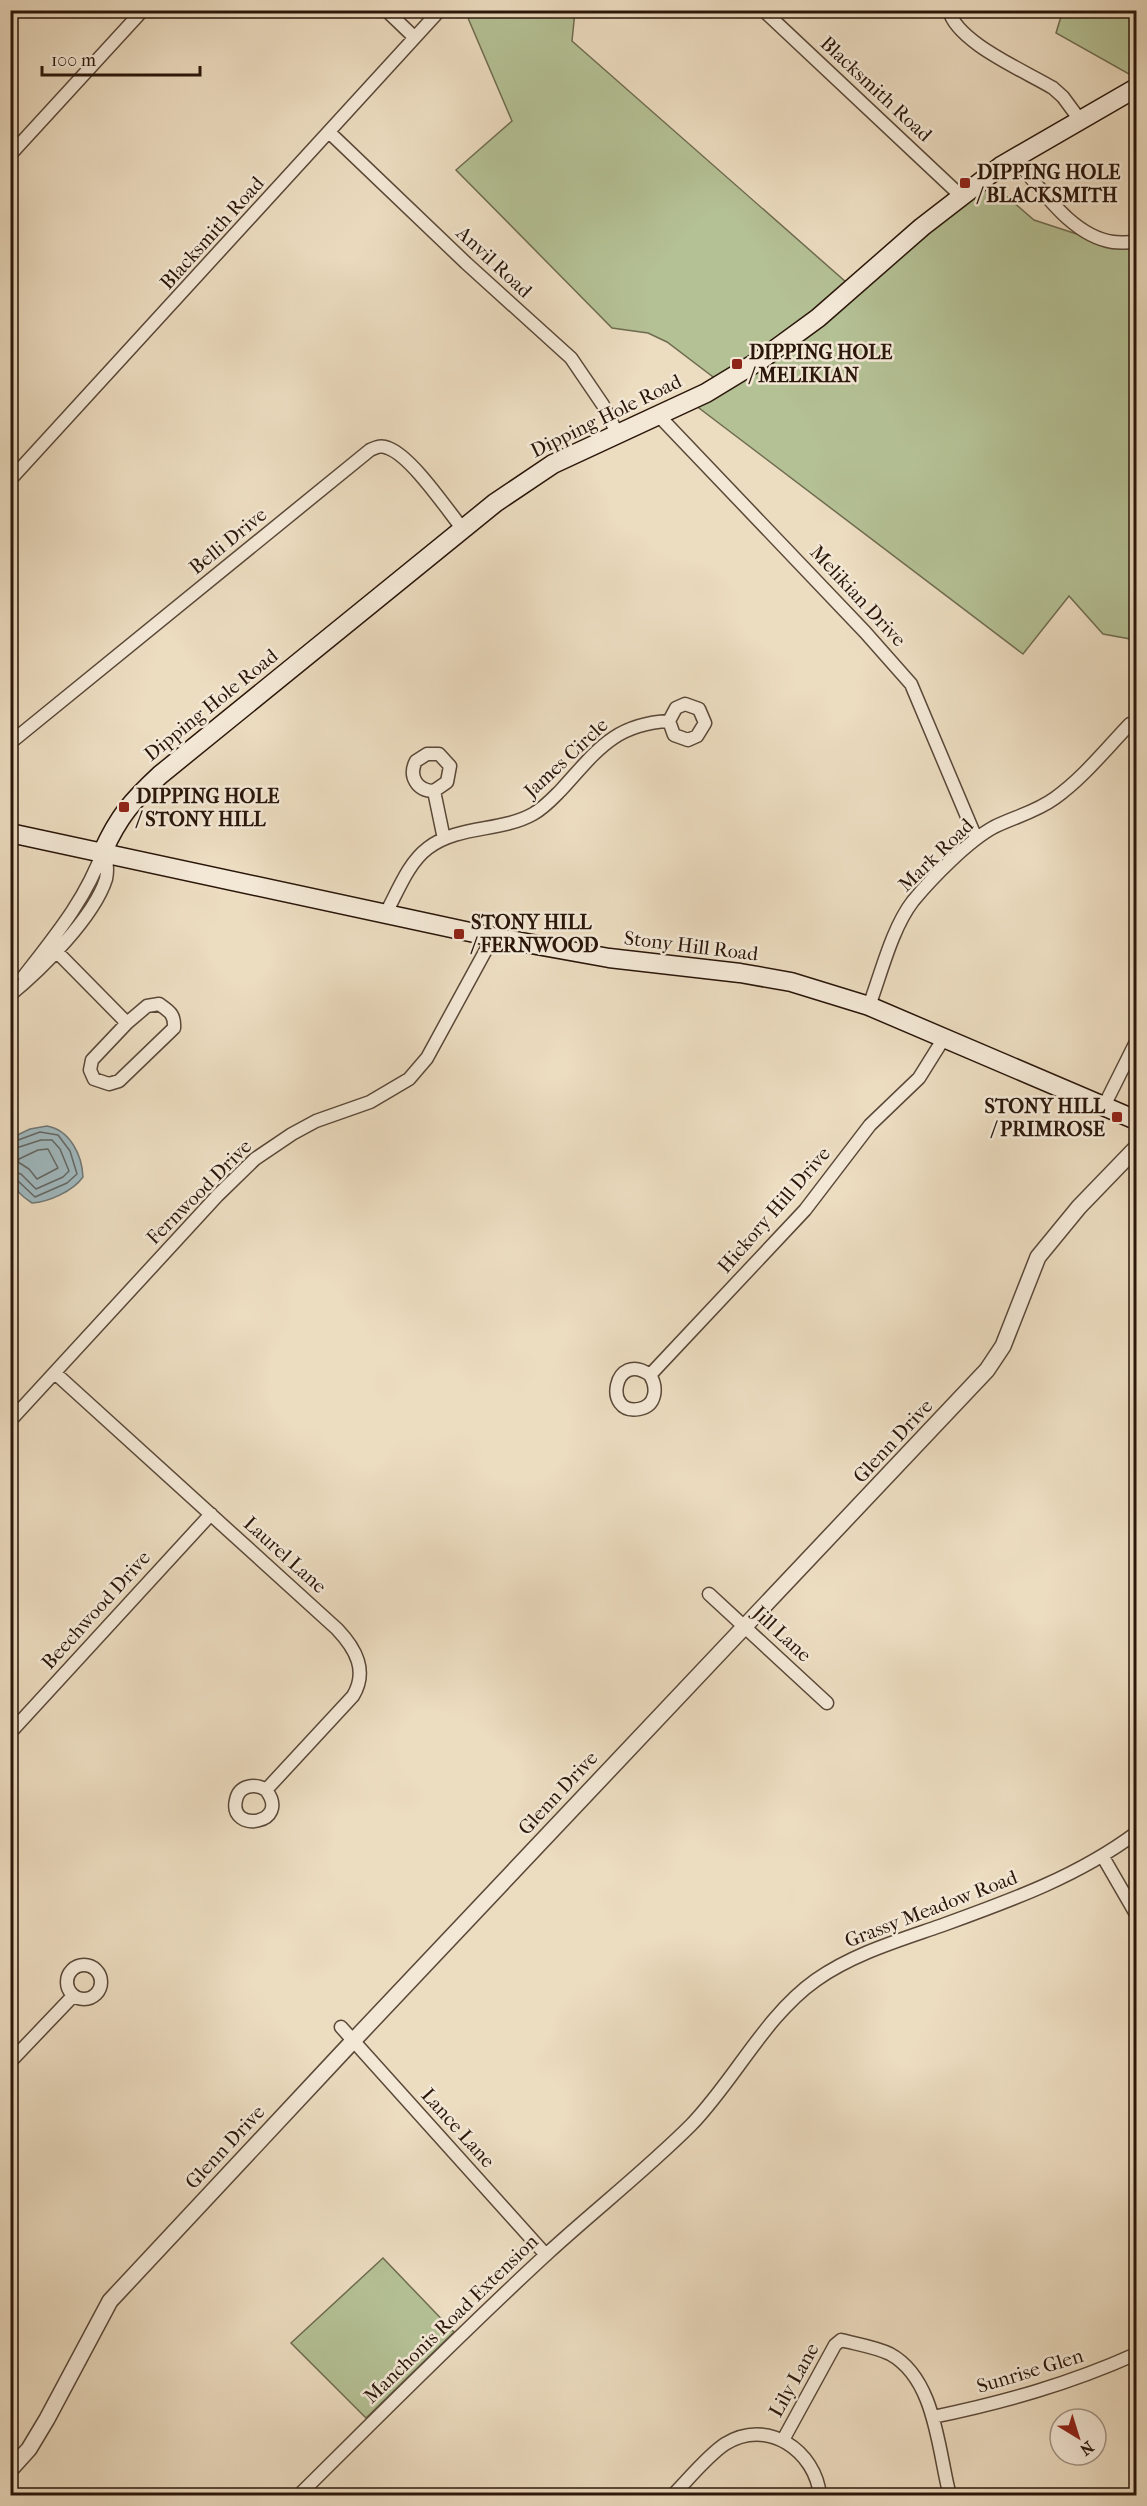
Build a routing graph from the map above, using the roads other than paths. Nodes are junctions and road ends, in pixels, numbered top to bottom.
1 (143, 10) edge
2 (386, 10) edge
3 (440, 10) edge
4 (764, 10) edge
5 (949, 10) edge
6 (414, 38) junction
7 (1137, 88) edge
8 (1080, 120) junction
9 (330, 133) junction
10 (10, 155) edge
11 (1015, 159) junction
12 (962, 196) junction
13 (1137, 242) edge
14 (659, 416) junction
15 (617, 433) junction
16 (10, 480) edge
17 (462, 528) junction
18 (669, 721) dead end
19 (1130, 724) dead end
20 (10, 743) edge
21 (434, 791) dead end
22 (10, 833) edge
23 (976, 838) junction
24 (444, 839) junction
25 (103, 851) junction
26 (386, 913) junction
27 (494, 937) junction
28 (57, 952) junction
29 (10, 995) edge
30 (868, 1006) junction
31 (127, 1023) junction
32 (944, 1038) junction
33 (1137, 1042) edge
34 (1104, 1106) junction
35 (1137, 1120) edge
36 (1137, 1148) edge
37 (55, 1373) junction
38 (650, 1375) dead end
39 (10, 1421) edge
40 (210, 1514) junction
41 (709, 1594) dead end
42 (745, 1626) junction
43 (826, 1703) dead end
44 (10, 1733) edge
45 (266, 1790) dead end
46 (1137, 1833) edge
47 (1103, 1857) junction
48 (1137, 1914) edge
49 (73, 1996) dead end
50 (341, 2027) dead end
51 (353, 2041) junction
52 (10, 2062) edge
53 (635, 2176) joint
54 (546, 2255) junction
55 (1137, 2354) edge
56 (933, 2417) junction
57 (783, 2440) junction
58 (10, 2470) edge
59 (298, 2496) edge
60 (672, 2496) edge
61 (820, 2496) edge
62 (950, 2496) edge

1 - 10 street
2 - 6 street
3 - 6 street, Blacksmith Road
4 - 12 street, Blacksmith Road
5 - 8 street
6 - 9 street, Blacksmith Road
7 - 8 main road, Dipping Hole Road
8 - 11 main road, Dipping Hole Road
9 - 15 street, Anvil Road
9 - 16 street, Blacksmith Road
11 - 12 main road, Dipping Hole Road
11 - 13 street
12 - 14 main road, Dipping Hole Road
14 - 15 main road, Dipping Hole Road
14 - 23 street, Melikian Drive
15 - 17 main road, Dipping Hole Road
17 - 20 street, Belli Drive
17 - 25 main road, Dipping Hole Road
18 - 24 street, James Circle
19 - 23 street, Mark Road
21 - 24 street
22 - 25 main road, Stony Hill Road
23 - 30 street, Mark Road
24 - 26 street, James Circle
25 - 26 main road, Stony Hill Road
25 - 28 street
25 - 29 street
26 - 27 main road, Stony Hill Road
27 - 30 main road, Stony Hill Road
27 - 37 street, Fernwood Drive
28 - 29 street
28 - 31 street
30 - 32 main road, Stony Hill Road
31 - 31 street
32 - 34 main road, Stony Hill Road
32 - 38 street, Hickory Hill Drive
33 - 34 street
34 - 35 main road, Stony Hill Road
36 - 42 street, Glenn Drive
37 - 39 street, Fernwood Drive
37 - 40 street, Laurel Lane
40 - 44 street, Beechwood Drive
40 - 45 street, Laurel Lane
41 - 42 street, Jill Lane
42 - 43 street, Jill Lane
42 - 51 street, Glenn Drive
46 - 47 street, Grassy Meadow Road
47 - 48 street
47 - 53 street, Grassy Meadow Road
49 - 52 street
50 - 51 street, Lance Lane
51 - 54 street, Lance Lane
51 - 58 street, Glenn Drive
53 - 54 street, Manchonis Road Extension
54 - 59 street, Manchonis Road Extension
55 - 56 street, Sunrise Glen
56 - 57 street, Lily Lane
56 - 62 street
57 - 60 street
57 - 61 street

